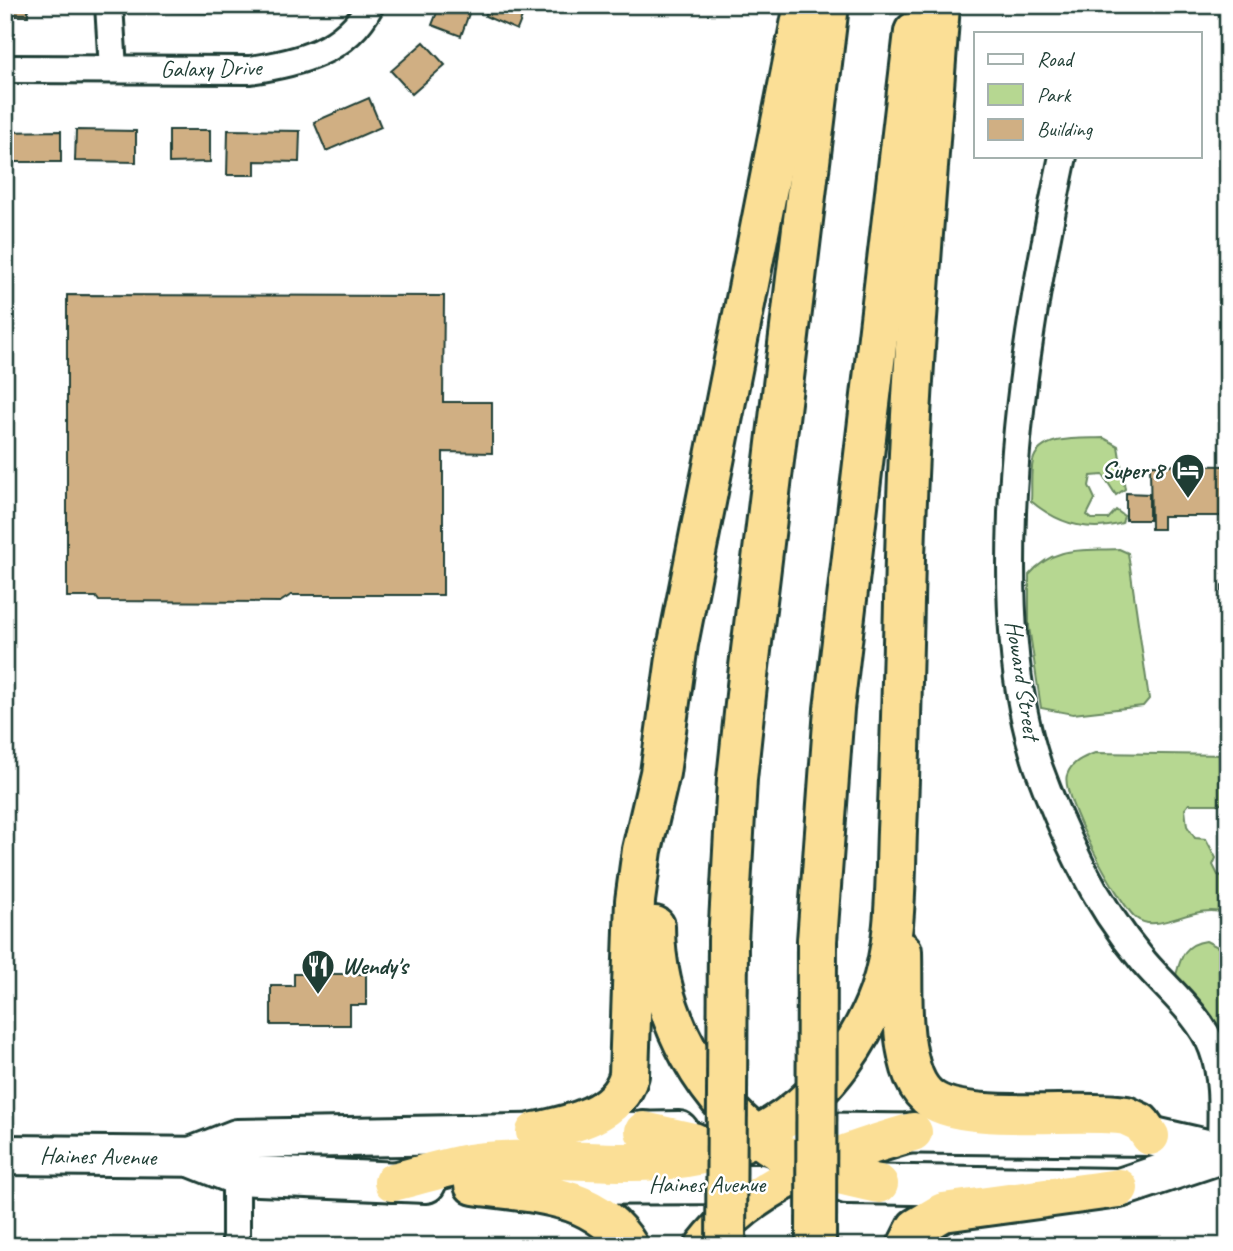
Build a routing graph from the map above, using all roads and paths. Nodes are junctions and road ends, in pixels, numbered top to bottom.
1 (109, 5) edge
2 (370, 5) edge
3 (804, 5) edge
4 (830, 5) edge
5 (918, 5) edge
6 (940, 5) edge
7 (5, 69) edge
8 (113, 69) junction
9 (1063, 158) edge
10 (660, 773) junction
11 (899, 785) junction
12 (644, 1131) junction
13 (535, 1132) junction
14 (757, 1132) junction
15 (913, 1132) junction
16 (1150, 1136) junction
17 (714, 1153) junction
18 (1224, 1154) edge
19 (5, 1155) edge
20 (236, 1157) junction
21 (815, 1167) junction
22 (393, 1182) junction
23 (879, 1184) junction
24 (474, 1185) junction
25 (774, 1185) junction
26 (1119, 1188) junction
27 (236, 1246) edge
28 (628, 1246) edge
29 (705, 1246) edge
30 (726, 1246) edge
31 (816, 1246) edge
32 (835, 1246) edge
33 (907, 1246) edge

1 - 8 street
2 - 8 street, Galaxy Drive
3 - 10 highway
4 - 30 highway, bridge
5 - 31 highway, bridge
6 - 11 highway
7 - 8 street, Galaxy Drive
9 - 18 street, Howard Street
10 - 13 highway
10 - 14 highway
11 - 14 highway
11 - 16 highway
12 - 13 main road
12 - 14 main road
12 - 17 highway
13 - 20 main road
14 - 15 main road
14 - 17 highway
14 - 21 highway
15 - 16 main road
15 - 21 highway
16 - 18 main road
17 - 22 highway
17 - 25 highway
18 - 26 main road, Haines Avenue
19 - 20 main road, Haines Avenue
20 - 22 main road, Haines Avenue
20 - 27 street
21 - 23 highway
21 - 25 highway
22 - 24 main road, Haines Avenue
23 - 25 main road, Haines Avenue
23 - 26 main road, Haines Avenue
24 - 25 main road, Haines Avenue
24 - 28 highway
25 - 29 highway
25 - 32 highway
26 - 33 highway

